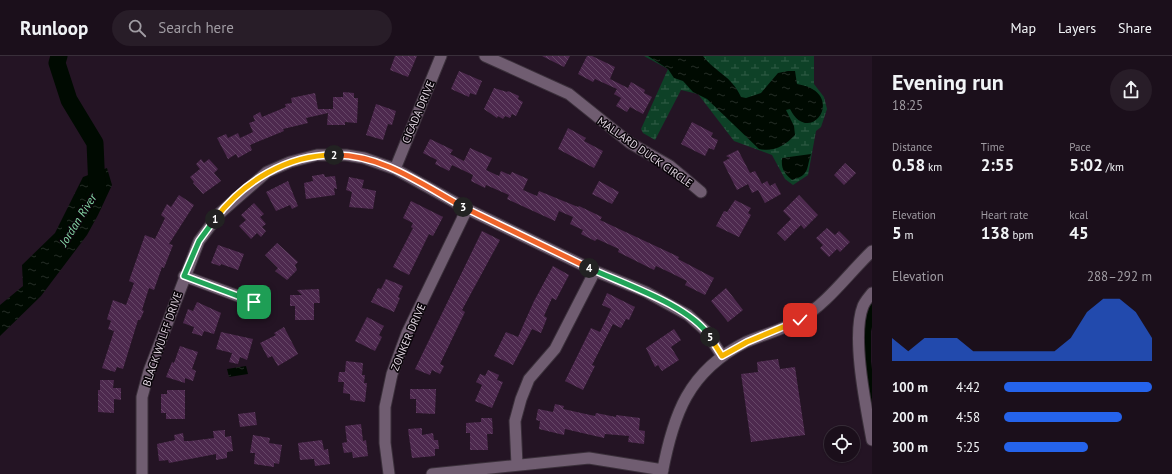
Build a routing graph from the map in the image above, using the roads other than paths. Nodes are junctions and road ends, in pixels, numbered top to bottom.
1 (441, 56) edge
2 (485, 56) edge
3 (395, 169) junction
4 (701, 192) dead end
5 (467, 209) junction
6 (872, 251) edge
7 (595, 271) junction
8 (184, 276) junction
9 (872, 293) edge
10 (254, 302) dead end
11 (722, 356) junction
12 (872, 440) edge
13 (518, 465) junction
14 (662, 472) edge
15 (142, 474) edge
16 (389, 474) edge
17 (432, 474) edge

1 - 3 street, CICADA DRIVE
2 - 4 street, MALLARD DUCK CIRCLE
3 - 5 street
3 - 8 street, BLACK WULFF DRIVE
5 - 7 street
5 - 16 street, ZONKER DRIVE
6 - 11 street
7 - 11 street
7 - 13 street
8 - 10 street
8 - 15 street, BLACK WULFF DRIVE
9 - 12 street
11 - 14 street
13 - 14 street
13 - 17 street

